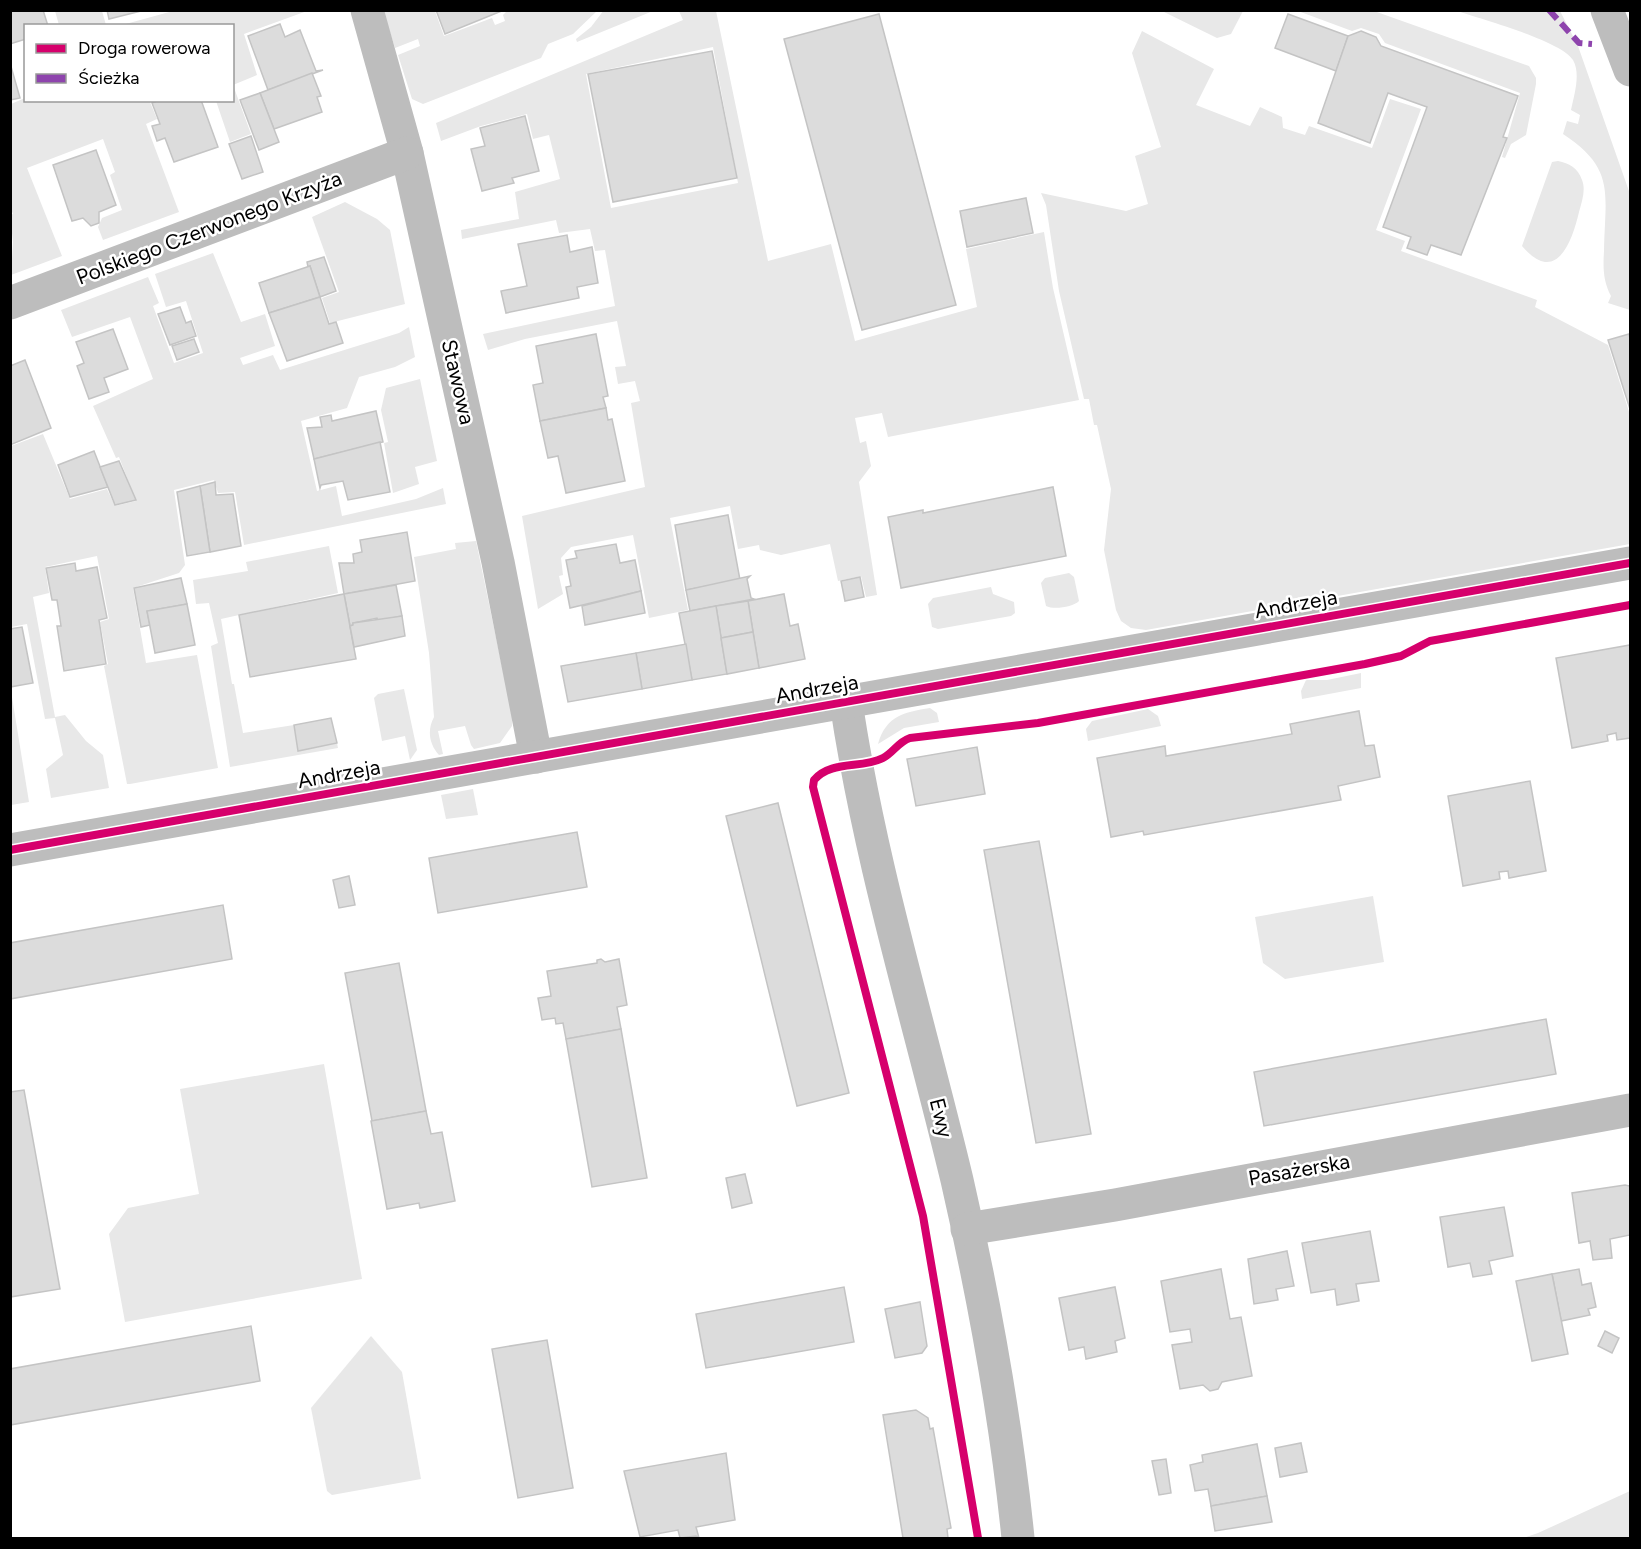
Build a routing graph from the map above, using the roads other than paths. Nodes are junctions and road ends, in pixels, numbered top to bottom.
1 (367, 10) edge
2 (1607, 10) edge
3 (1630, 70) edge
4 (407, 153) junction
5 (10, 303) edge
6 (1630, 563) edge
7 (846, 702) junction
8 (536, 757) junction
9 (10, 850) edge
10 (1630, 1110) edge
11 (967, 1228) junction
12 (1018, 1539) edge

1 - 4 street, Stawowa
2 - 3 street
4 - 5 street, Polskiego Czerwonego Krzyża
4 - 8 street, Stawowa
6 - 7 street, Andrzeja
7 - 8 street, Andrzeja
7 - 11 street, Ewy
8 - 9 street, Andrzeja
10 - 11 street, Pasażerska
11 - 12 street, Ewy

